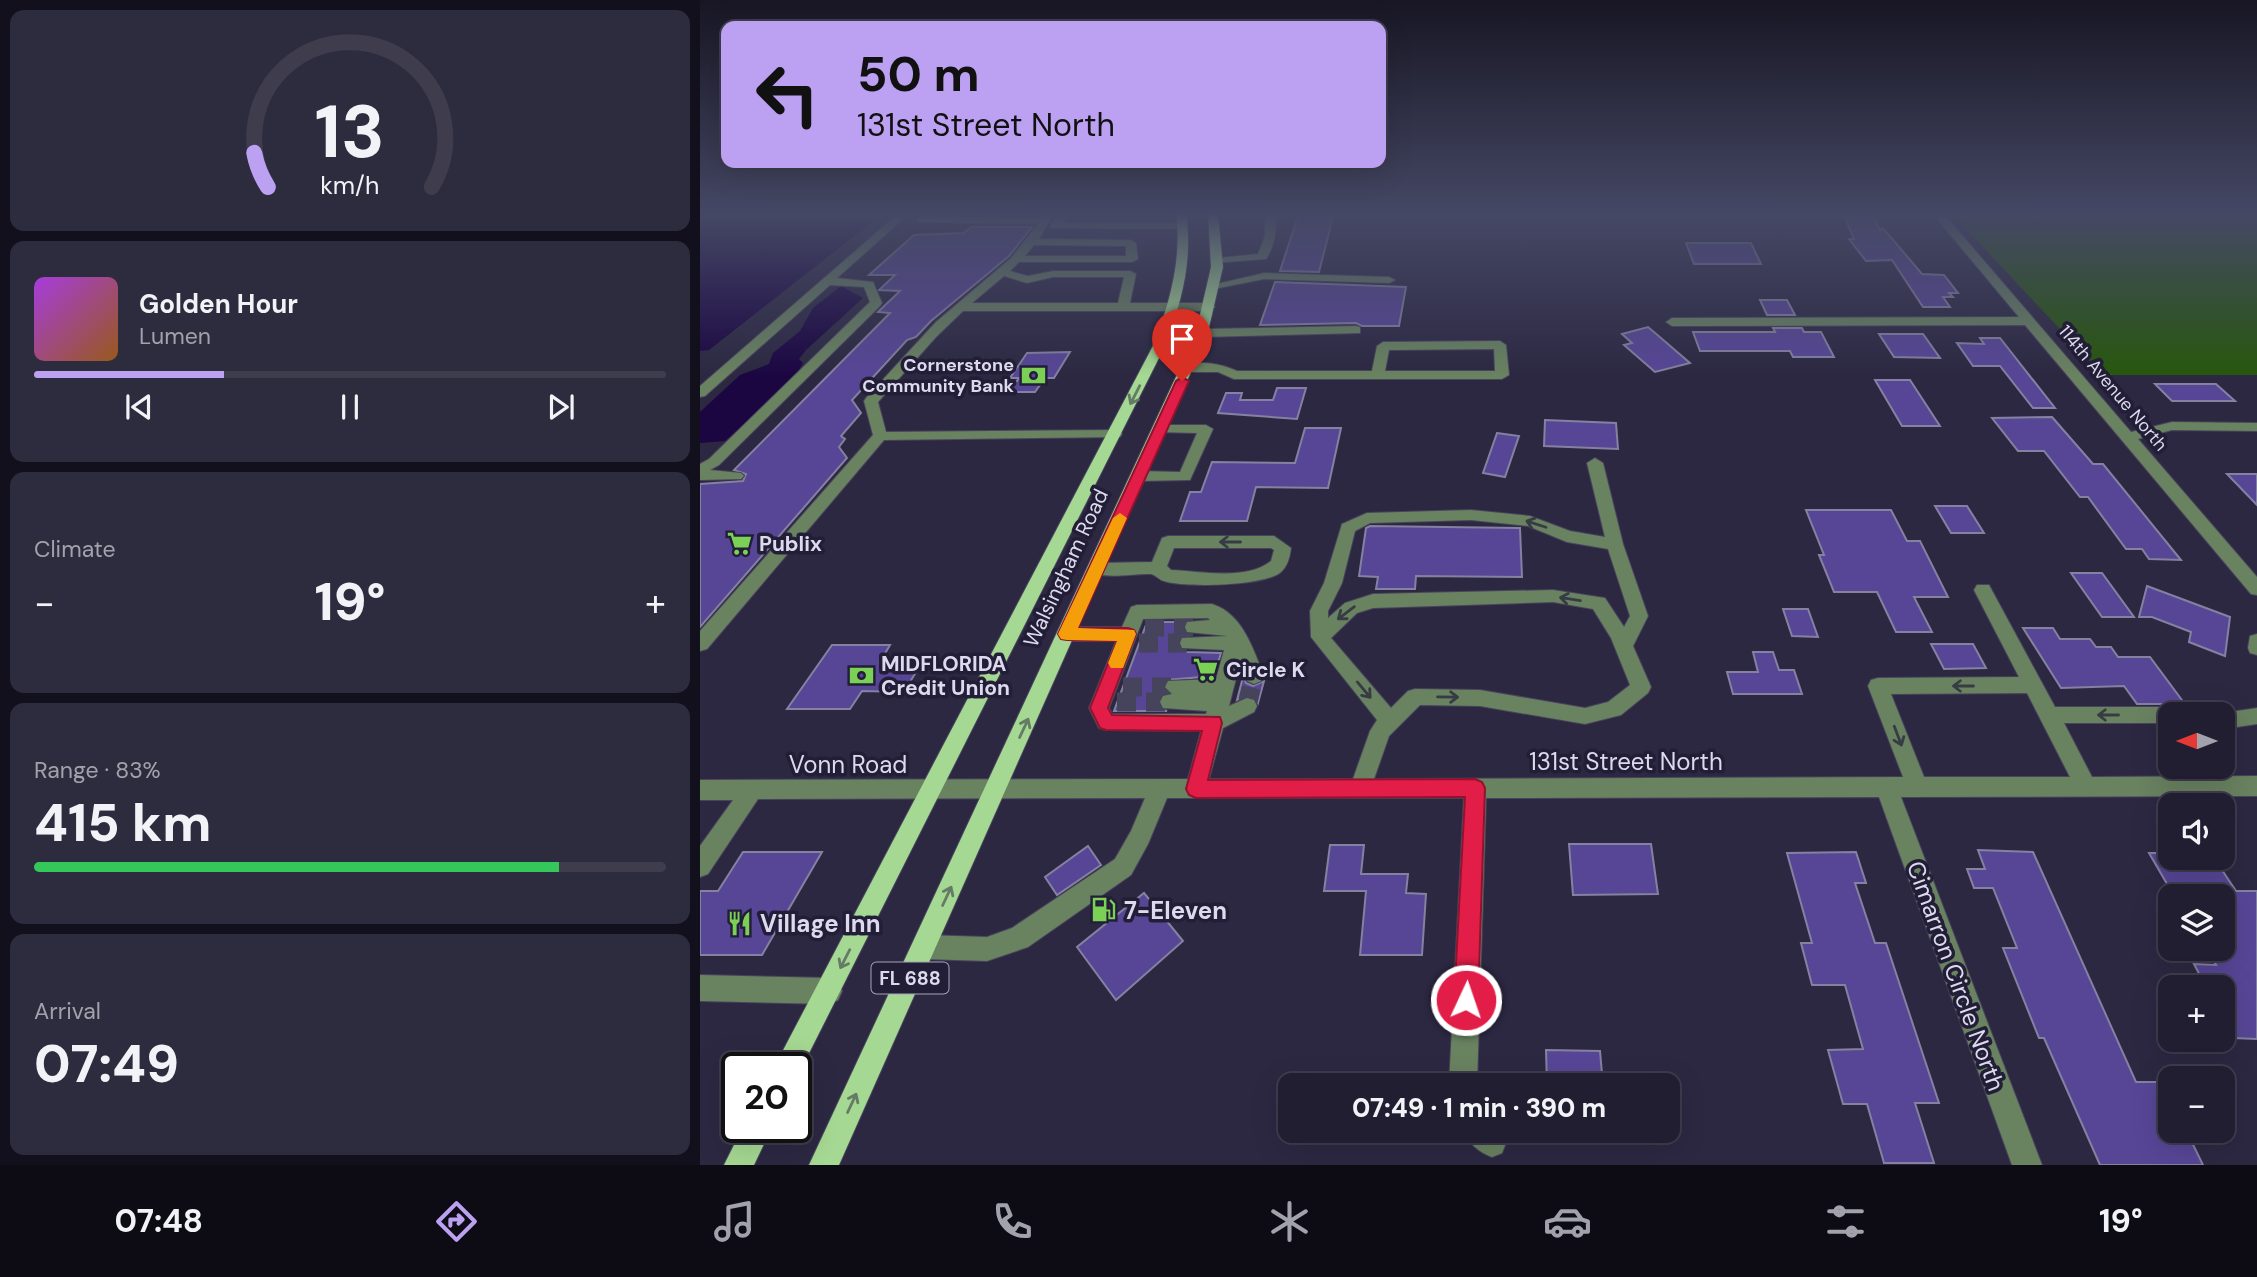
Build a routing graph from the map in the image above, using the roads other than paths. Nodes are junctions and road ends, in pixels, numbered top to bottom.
1 (843, 267) edge
2 (1008, 267) edge
3 (1180, 267) edge
4 (1216, 267) edge
5 (1984, 267) edge
6 (1003, 272) junction
7 (1390, 280) dead end
8 (827, 281) junction
9 (1214, 286) junction
10 (962, 307) junction
11 (1123, 307) junction
12 (1209, 307) junction
13 (1173, 308) junction
14 (2031, 321) junction
15 (1672, 322) dead end
16 (1356, 330) dead end
17 (1202, 333) junction
18 (1188, 368) junction
19 (1378, 374) junction
20 (700, 393) edge
21 (2257, 427) edge
22 (1161, 429) junction
23 (1115, 434) junction
24 (880, 436) junction
25 (2128, 436) junction
26 (1595, 463) dead end
27 (700, 470) edge
28 (700, 475) edge
29 (736, 476) dead end
30 (1139, 476) junction
31 (1615, 544) junction
32 (1097, 569) junction
33 (1158, 569) junction
34 (2257, 589) edge
35 (1983, 590) dead end
36 (1067, 634) junction
37 (1134, 635) junction
38 (1192, 635) tunnel mouth
39 (1235, 635) junction
40 (1320, 637) junction
41 (702, 640) edge
42 (2257, 641) edge
43 (1624, 646) junction
44 (2257, 648) edge
45 (1254, 676) tunnel mouth
46 (2031, 685) junction
47 (1172, 695) tunnel mouth
48 (1219, 704) junction
49 (1247, 706) dead end
50 (2047, 715) junction
51 (2158, 715) edge
52 (2257, 716) edge
53 (2235, 719) edge
54 (1390, 721) junction
55 (1886, 786) junction
56 (1917, 786) junction
57 (2086, 786) junction
58 (1475, 788) junction
59 (1196, 789) junction
60 (1360, 789) junction
61 (700, 790) edge
62 (752, 790) junction
63 (933, 790) junction
64 (995, 790) junction
65 (1159, 790) junction
66 (2253, 792) edge
67 (710, 837) edge
68 (700, 866) edge
69 (924, 947) junction
70 (700, 988) edge
71 (829, 991) junction
72 (797, 1052) edge
73 (1463, 1073) edge
74 (750, 1143) edge
75 (739, 1165) edge
76 (824, 1165) edge
77 (2027, 1165) edge

1 - 8 street
2 - 6 street
3 - 13 main road, Walsingham Road / FL 688
4 - 9 main road, Walsingham Road / FL 688
5 - 14 street, 114th Avenue North
6 - 10 street
6 - 11 street
7 - 9 street
8 - 20 street
8 - 27 street
9 - 12 main road, Walsingham Road / FL 688
10 - 11 street
10 - 24 street
11 - 13 street
12 - 13 street
12 - 17 main road, Walsingham Road / FL 688
13 -> 23 main road, Walsingham Road / FL 688
14 - 15 street
14 - 25 street, 114th Avenue North
16 - 17 street
17 - 18 main road, Walsingham Road / FL 688
18 - 19 street
18 - 22 main road, Walsingham Road / FL 688
19 - 19 street
21 - 25 street
22 - 30 main road, Walsingham Road / FL 688
22 - 30 street
23 - 24 street
23 - 63 main road, Walsingham Road / FL 688
24 - 41 street
25 - 34 street, 114th Avenue North
26 - 31 street
28 - 29 street
30 - 32 main road, Walsingham Road / FL 688
31 -> 40 street
31 - 43 street
32 - 33 street
32 - 36 main road, Walsingham Road / FL 688
33 -> 33 street
35 - 46 street
36 - 37 street
64 -> 36 main road, Walsingham Road / FL 688
37 - 39 street
37 - 48 street
38 - 39 street
39 - 45 street
39 - 48 street
43 -> 40 street
40 -> 54 street
42 - 44 street
54 -> 43 street
46 - 50 street
46 -> 56 street
47 - 48 street
48 - 49 street
48 - 59 street
51 -> 50 street
50 - 57 street
52 - 53 street
54 - 60 street
55 - 56 street, 131st Street North
55 - 58 street, 131st Street North
55 - 77 street, Cimarron Circle North
56 - 57 street, 131st Street North
57 - 66 street, 131st Street North
58 - 60 street, 131st Street North
58 - 73 street
59 - 60 street, 131st Street North
59 - 65 street, 131st Street North
61 - 62 street, Vonn Road
62 - 63 street, Vonn Road
62 - 67 street
63 - 64 street, Vonn Road
63 -> 71 main road, Walsingham Road / FL 688
64 - 65 street, 131st Street North
69 -> 64 main road, Walsingham Road / FL 688
65 - 69 street
67 - 68 street
76 -> 69 main road, Walsingham Road / FL 688
70 - 71 street
71 - 72 main road, Walsingham Road / FL 688
74 - 75 main road

